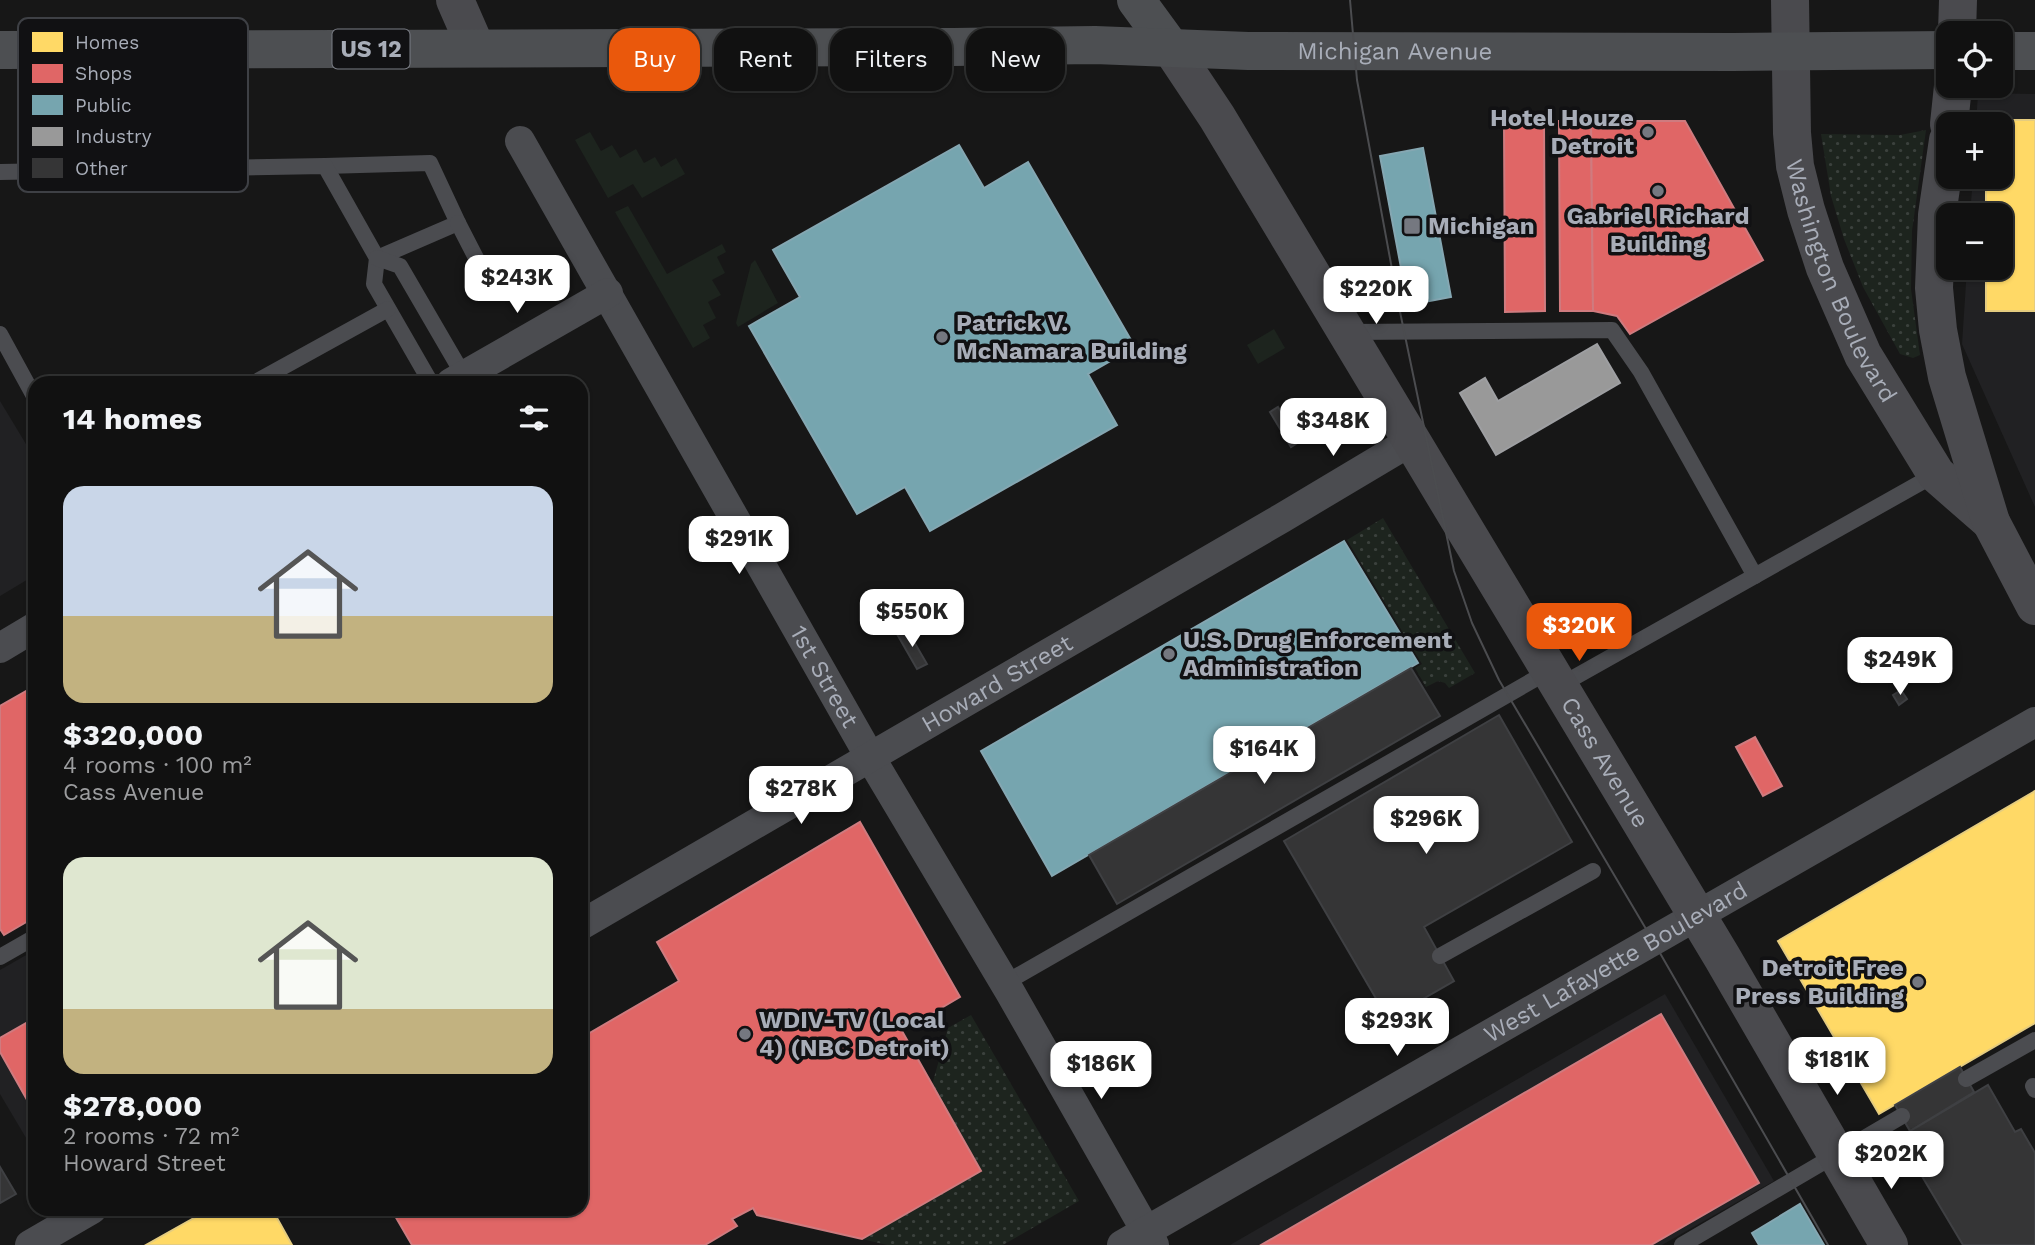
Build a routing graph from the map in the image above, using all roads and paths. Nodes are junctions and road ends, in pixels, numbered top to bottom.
1 (455, 0) edge
2 (1136, 0) edge
3 (1790, 0) edge
4 (1958, 0) edge
5 (1957, 21) edge
6 (476, 48) junction
7 (1171, 48) junction
8 (248, 49) edge
9 (0, 50) edge
10 (18, 50) edge
11 (1936, 50) edge
12 (2013, 51) edge
13 (2035, 51) edge
14 (1790, 52) junction
15 (520, 141) dead end
16 (325, 166) junction
17 (248, 167) edge
18 (0, 172) edge
19 (18, 172) edge
20 (1941, 189) edge
21 (458, 223) junction
22 (377, 258) junction
23 (491, 287) dead end
24 (608, 293) junction
25 (388, 309) junction
26 (1346, 332) junction
27 (0, 334) edge
28 (267, 376) edge
29 (426, 376) edge
30 (456, 376) edge
31 (465, 376) edge
32 (28, 385) edge
33 (1411, 441) junction
34 (1936, 474) junction
35 (1991, 523) junction
36 (1755, 576) junction
37 (2035, 606) edge
38 (28, 631) edge
39 (0, 648) edge
40 (1554, 679) junction
41 (2035, 722) edge
42 (870, 757) junction
43 (1593, 871) dead end
44 (1697, 916) junction
45 (588, 921) edge
46 (28, 941) edge
47 (1440, 956) dead end
48 (0, 957) edge
49 (1005, 983) junction
50 (2035, 1040) edge
51 (1966, 1079) dead end
52 (1902, 1116) dead end
53 (1836, 1156) junction
54 (80, 1216) edge
55 (1141, 1240) edge
56 (30, 1245) edge
57 (1682, 1245) edge
58 (1889, 1245) edge

1 - 6 main road
2 - 7 main road, Cass Avenue
3 - 14 main road, Washington Boulevard
4 - 5 main road
6 - 7 main road, Michigan Avenue / US 12
6 - 8 main road, Michigan Avenue / US 12
7 - 14 main road, Michigan Avenue
7 - 26 main road, Cass Avenue
9 - 10 main road, Michigan Avenue / US 12
11 - 14 main road, Michigan Avenue
12 - 13 main road
14 - 34 main road, Washington Boulevard
15 - 24 street, 1st Street
16 - 17 lane
16 - 21 lane
16 - 22 lane
18 - 19 lane
20 - 35 main road, Washington Boulevard
21 - 22 lane
21 - 23 lane
22 - 25 lane
22 - 30 lane
24 - 31 street
24 - 42 street, 1st Street
25 - 28 lane
25 - 29 lane
26 - 33 main road, Cass Avenue
26 - 36 lane
27 - 32 lane
33 - 40 main road, Cass Avenue
33 - 42 street, Howard Street
34 - 35 main road, Washington Boulevard
34 - 36 lane
35 - 37 main road, Washington Boulevard
36 - 40 lane
38 - 39 street
40 - 44 main road, Cass Avenue
40 - 49 lane
41 - 44 street, West Lafayette Boulevard
42 - 45 street, Howard Street
42 - 49 street, 1st Street
43 - 47 lane
44 - 53 main road, Cass Avenue
44 - 55 street, West Lafayette Boulevard
46 - 48 lane
49 - 55 street, 1st Street
50 - 51 lane
52 - 53 lane
53 - 57 lane
53 - 58 main road, Cass Avenue
54 - 56 street

